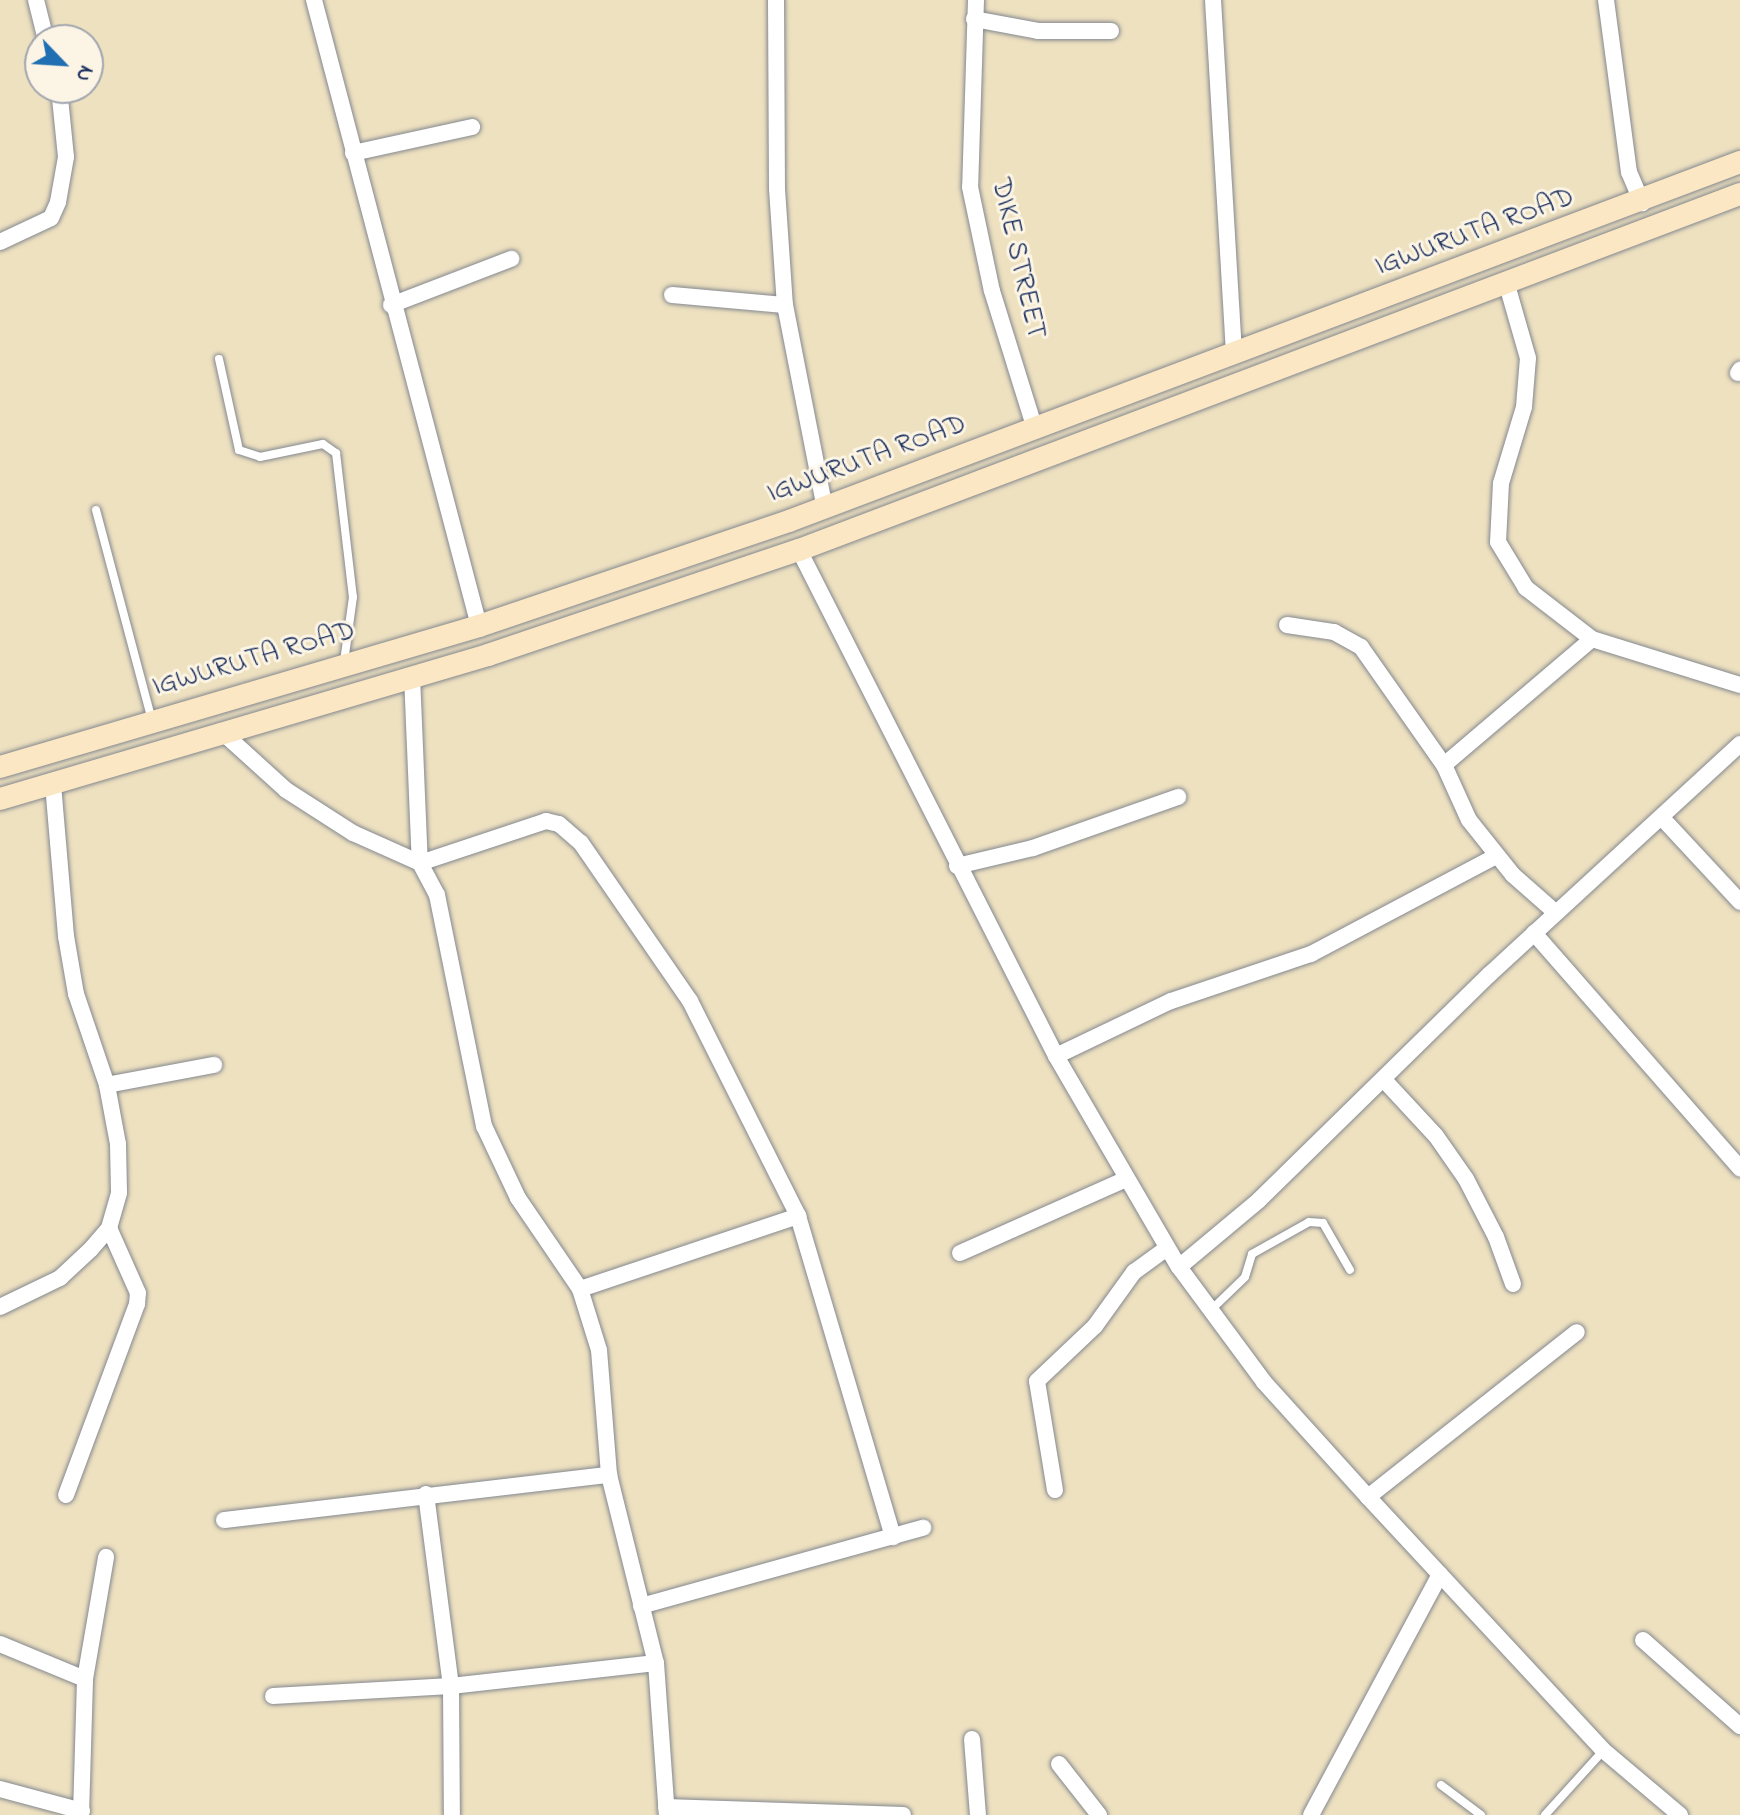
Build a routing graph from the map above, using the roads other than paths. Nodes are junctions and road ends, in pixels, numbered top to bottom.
1 (36, 0) edge
2 (314, 0) edge
3 (776, 0) edge
4 (976, 0) edge
5 (1213, 0) edge
6 (1606, 0) edge
7 (974, 19) junction
8 (42, 24) edge
9 (1111, 31) dead end
10 (61, 104) edge
11 (472, 127) dead end
12 (353, 153) junction
13 (1740, 162) edge
14 (1740, 194) edge
15 (1642, 203) junction
16 (0, 242) edge
17 (511, 259) dead end
18 (1507, 285) junction
19 (672, 295) dead end
20 (391, 305) junction
21 (785, 305) junction
22 (1234, 355) junction
23 (219, 359) dead end
24 (1035, 429) junction
25 (825, 508) junction
26 (96, 510) dead end
27 (799, 550) junction
28 (1287, 625) dead end
29 (479, 626) junction
30 (1592, 639) junction
31 (343, 665) junction
32 (412, 676) junction
33 (1740, 685) edge
34 (152, 721) junction
35 (221, 731) junction
36 (1740, 744) edge
37 (1444, 765) junction
38 (0, 767) edge
39 (53, 784) junction
40 (1178, 797) dead end
41 (0, 799) edge
42 (1663, 819) junction
43 (1496, 856) junction
44 (420, 863) junction
45 (957, 866) junction
46 (1740, 902) edge
47 (1555, 912) junction
48 (1534, 933) junction
49 (1056, 1056) junction
50 (214, 1065) dead end
51 (1385, 1081) junction
52 (107, 1085) junction
53 (1740, 1168) edge
54 (1126, 1179) junction
55 (798, 1216) junction
56 (109, 1228) junction
57 (1167, 1248) junction
58 (960, 1253) dead end
59 (1179, 1267) junction
60 (1350, 1270) dead end
61 (1513, 1284) dead end
62 (580, 1289) junction
63 (0, 1307) edge
64 (1211, 1311) junction
65 (1577, 1332) dead end
66 (609, 1475) junction
67 (1055, 1490) dead end
68 (426, 1494) junction
69 (66, 1495) dead end
70 (1368, 1497) junction
71 (224, 1520) dead end
72 (923, 1528) dead end
73 (893, 1537) junction
74 (106, 1557) dead end
75 (1440, 1574) junction
76 (641, 1606) junction
77 (1643, 1640) dead end
78 (0, 1644) edge
79 (656, 1663) junction
80 (85, 1679) junction
81 (451, 1686) junction
82 (273, 1696) dead end
83 (1740, 1726) edge
84 (972, 1739) dead end
85 (1603, 1750) junction
86 (1059, 1764) dead end
87 (1441, 1785) dead end
88 (0, 1789) edge
89 (667, 1811) edge
90 (81, 1813) edge
91 (452, 1815) edge
92 (903, 1815) edge
93 (978, 1815) edge
94 (1099, 1815) edge
95 (1311, 1815) edge
96 (1481, 1815) edge
97 (1545, 1815) edge
98 (1680, 1815) edge

1 - 8 street
2 - 12 street
3 - 21 street
4 - 7 street, DIKE STREET
5 - 22 street
6 - 15 street
7 - 9 street
7 - 24 street, DIKE STREET
10 - 16 street
11 - 12 street
12 - 20 street
13 - 15 main road, IGWURUTA ROAD
14 - 18 main road, IGWURUTA ROAD
15 - 22 main road, IGWURUTA ROAD
17 - 20 street
18 - 27 main road, IGWURUTA ROAD
18 - 30 street
19 - 21 street
20 - 29 street
21 - 25 street
22 - 24 main road, IGWURUTA ROAD
23 - 31 lane
24 - 25 main road, IGWURUTA ROAD
25 - 29 main road, IGWURUTA ROAD
26 - 34 lane
27 - 32 main road, IGWURUTA ROAD
27 - 45 street
28 - 37 street
29 - 31 main road, IGWURUTA ROAD
30 - 33 street
30 - 37 street
31 - 34 main road, IGWURUTA ROAD
32 - 35 main road, IGWURUTA ROAD
32 - 44 street
34 - 38 main road, IGWURUTA ROAD
35 - 39 main road, IGWURUTA ROAD
35 - 44 street
36 - 42 street
37 - 43 street
39 - 41 main road, IGWURUTA ROAD
39 - 52 street
40 - 45 street
42 - 46 street
42 - 47 street
43 - 47 street
43 - 49 street
44 - 55 street
44 - 62 street
45 - 49 street
47 - 48 street
48 - 51 street
48 - 53 street
49 - 54 street
50 - 52 street
51 - 59 street
51 - 61 street
52 - 56 street
54 - 57 street
54 - 58 street
55 - 62 street
55 - 73 street
56 - 63 street
56 - 69 street
57 - 59 street
57 - 67 street
59 - 64 street
60 - 64 lane
62 - 66 street
64 - 70 street
65 - 70 street
66 - 68 street
66 - 76 street
68 - 71 street
68 - 81 street
70 - 75 street
72 - 73 street
73 - 76 street
74 - 80 street
75 - 85 street
75 - 95 street
76 - 79 street
77 - 83 street
78 - 80 street
79 - 81 street
79 - 89 street
80 - 90 street
81 - 82 street
81 - 91 street
84 - 93 street
85 - 97 lane
85 - 98 street
86 - 94 street
87 - 96 lane
88 - 90 street
89 - 92 street

